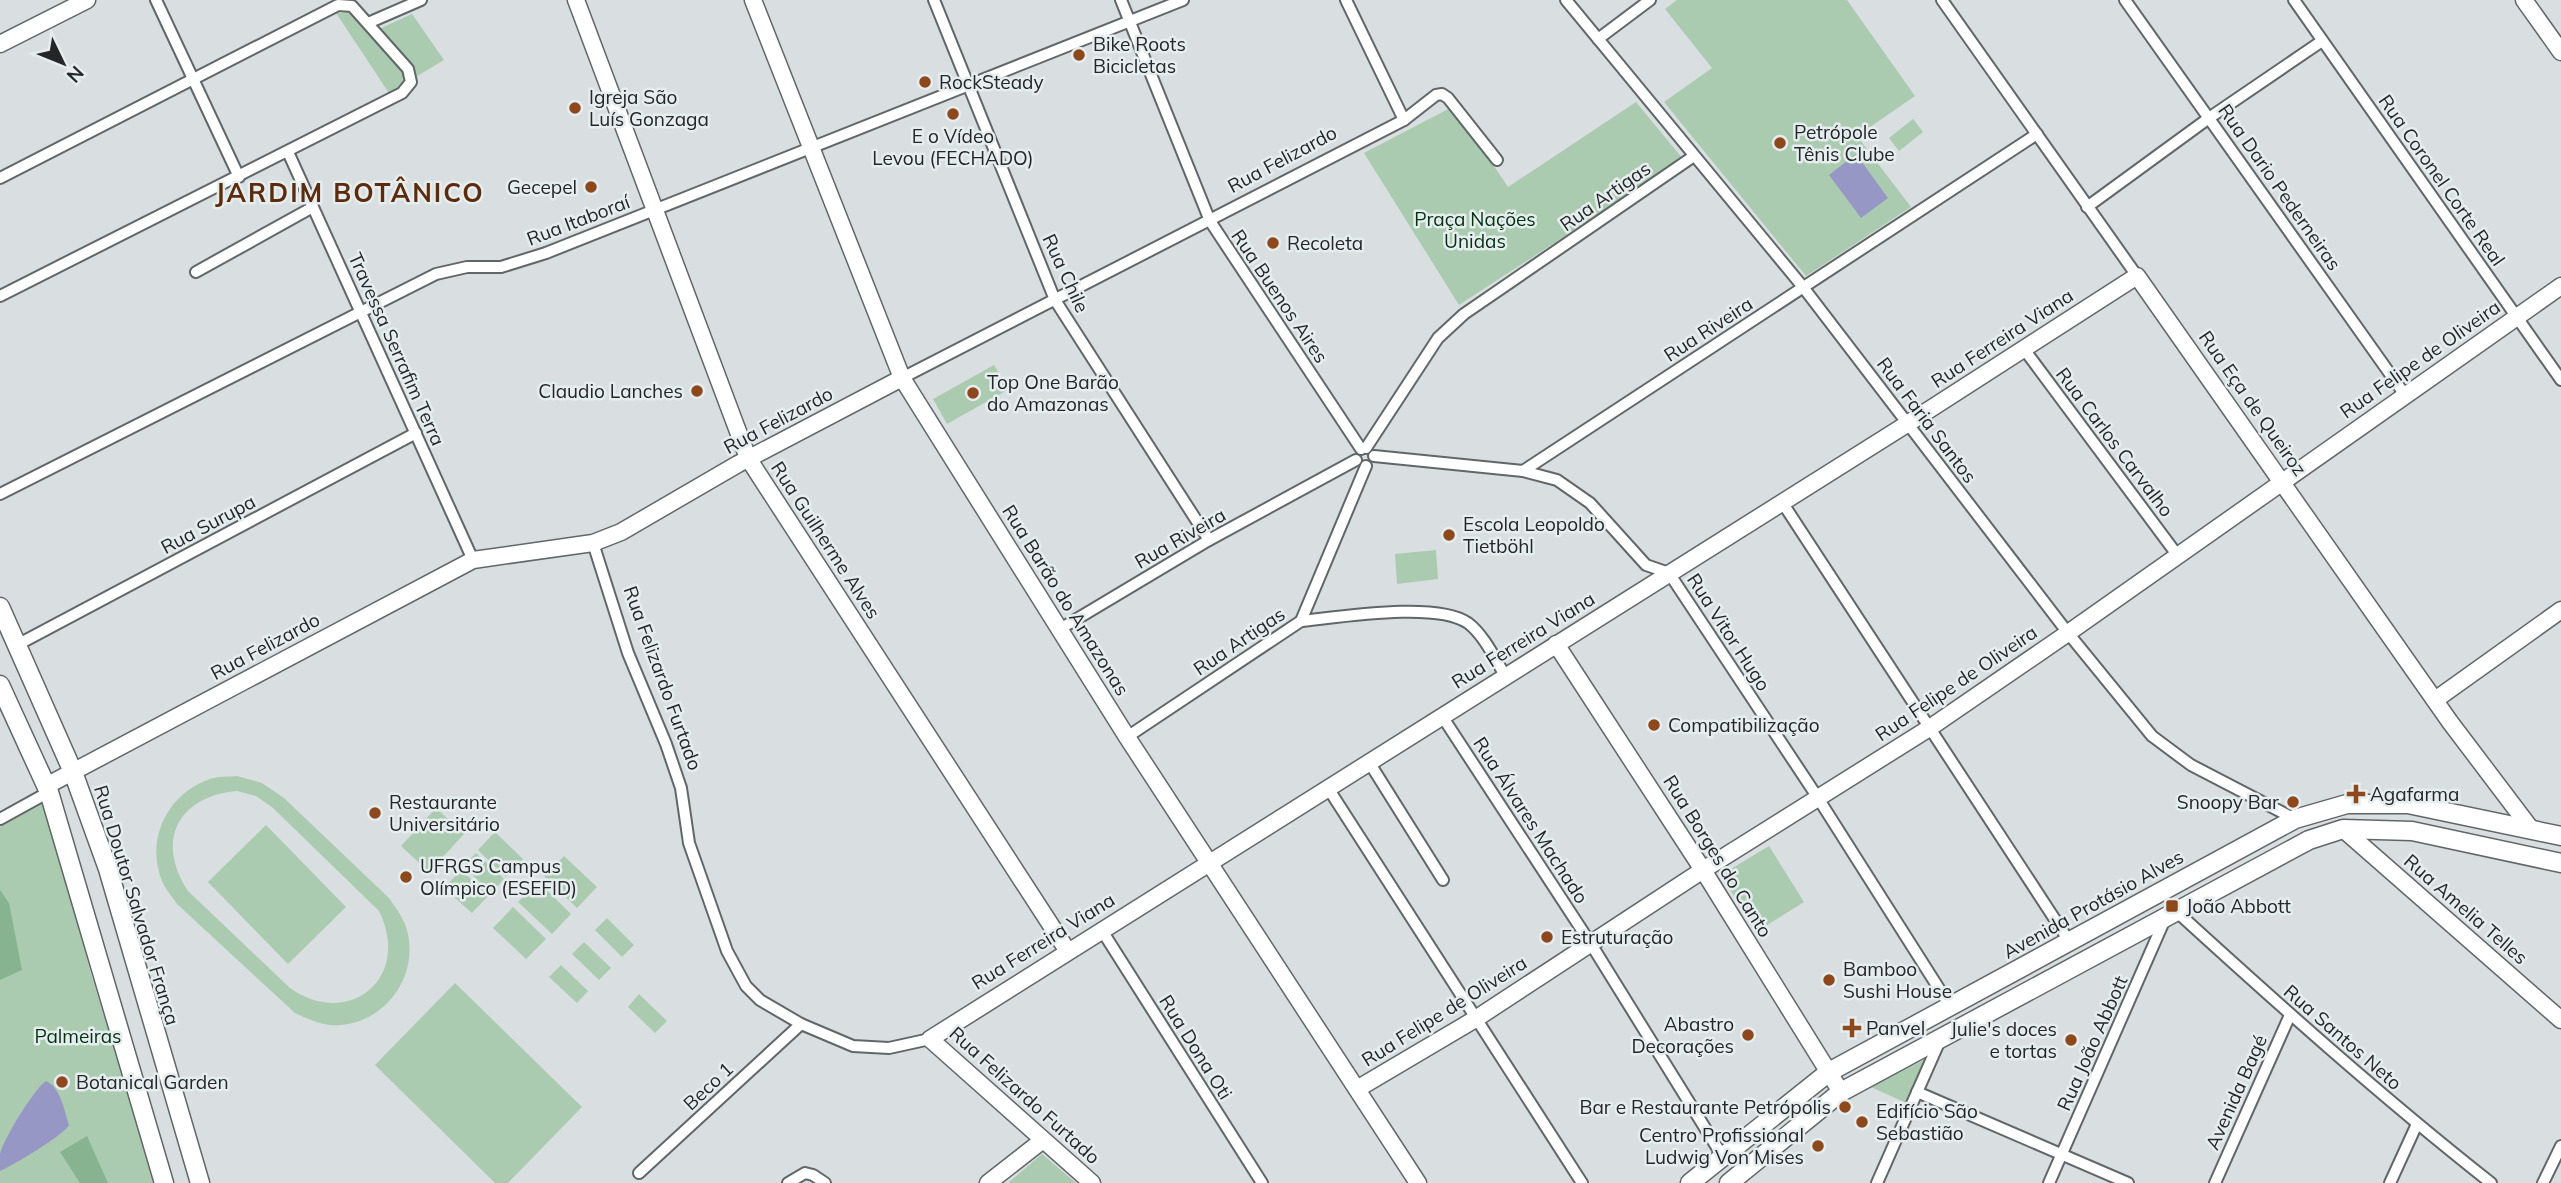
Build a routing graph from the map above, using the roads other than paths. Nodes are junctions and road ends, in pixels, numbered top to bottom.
1 (87, 0) edge
2 (156, 0) edge
3 (421, 0) edge
4 (576, 0) edge
5 (753, 0) edge
6 (934, 0) edge
7 (1121, 0) edge
8 (1183, 0) edge
9 (1346, 0) edge
10 (1566, 0) edge
11 (1650, 0) edge
12 (1942, 0) edge
13 (2125, 0) edge
14 (2294, 0) edge
15 (2524, 0) edge
16 (1129, 21) junction
17 (368, 23) junction
18 (1598, 39) junction
19 (2322, 41) junction
20 (0, 44) edge
21 (2561, 52) edge
22 (194, 79) junction
23 (968, 85) junction
24 (2209, 118) junction
25 (1404, 120) junction
26 (2037, 134) junction
27 (812, 148) junction
28 (288, 152) junction
29 (1694, 156) junction
30 (1497, 160) dead end
31 (239, 177) junction
32 (0, 178) edge
33 (313, 207) junction
34 (2087, 207) junction
35 (655, 210) junction
36 (1210, 221) junction
37 (196, 272) dead end
38 (2137, 276) junction
39 (2561, 286) edge
40 (1803, 287) junction
41 (0, 296) edge
42 (1055, 300) junction
43 (361, 311) junction
44 (2517, 316) junction
45 (2024, 349) junction
46 (902, 378) junction
47 (2561, 380) edge
48 (2405, 395) junction
49 (1907, 424) junction
50 (416, 433) junction
51 (1367, 451) junction
52 (748, 458) junction
53 (1361, 463) junction
54 (1523, 471) junction
55 (2283, 482) junction
56 (0, 494) edge
57 (1782, 502) junction
58 (1209, 540) junction
59 (593, 543) junction
60 (2178, 556) junction
61 (473, 560) junction
62 (1669, 573) junction
63 (0, 607) edge
64 (2561, 610) edge
65 (1301, 621) junction
66 (1060, 629) junction
67 (2068, 633) junction
68 (1556, 644) junction
69 (17, 645) junction
70 (1506, 677) junction
71 (0, 685) edge
72 (2435, 700) junction
73 (1442, 716) junction
74 (1931, 727) junction
75 (1127, 737) junction
76 (1369, 762) junction
77 (73, 772) junction
78 (1328, 788) junction
79 (48, 789) junction
80 (1818, 798) junction
81 (0, 819) edge
82 (2295, 819) junction
83 (2531, 829) junction
84 (2343, 830) junction
85 (2561, 836) edge
86 (1209, 861) junction
87 (2561, 863) edge
88 (1703, 870) junction
89 (1443, 880) dead end
90 (2171, 914) junction
91 (1101, 929) junction
92 (2069, 942) junction
93 (1591, 944) junction
94 (1067, 950) junction
95 (1950, 1006) junction
96 (2290, 1015) junction
97 (1477, 1018) junction
98 (2561, 1020) edge
99 (801, 1024) junction
100 (1941, 1038) junction
101 (930, 1039) junction
102 (1829, 1072) junction
103 (1357, 1089) junction
104 (1842, 1092) junction
105 (1917, 1092) junction
106 (2417, 1124) junction
107 (1043, 1140) junction
108 (2561, 1146) edge
109 (2062, 1154) junction
110 (1723, 1157) junction
111 (639, 1173) dead end
112 (822, 1181) edge
113 (164, 1183) edge
114 (200, 1183) edge
115 (788, 1183) edge
116 (988, 1183) edge
117 (1091, 1183) edge
118 (1262, 1183) edge
119 (1418, 1183) edge
120 (1581, 1183) edge
121 (1690, 1183) edge
122 (1729, 1183) edge
123 (1877, 1183) edge
124 (2049, 1183) edge
125 (2128, 1183) edge
126 (2215, 1183) edge
127 (2390, 1183) edge
128 (2491, 1183) edge
129 (2543, 1183) edge

1 - 20 street
2 - 22 street
3 - 17 street
4 - 35 street, Rua Guilherme Alves
5 - 27 street, Rua Barão do Amazonas
6 - 23 street, Rua Chile
7 - 16 street, Rua Buenos Aires
8 - 16 street, Rua Itaboraí
9 - 25 street
10 - 18 street, Rua Faria Santos
11 - 18 street
12 - 26 street, Rua Eça de Queiroz
13 - 24 street, Rua Dario Pederneiras
14 - 19 street, Rua Coronel Corte Real
15 - 21 street
16 - 23 street, Rua Itaboraí
16 - 36 street, Rua Buenos Aires
17 - 22 street
17 - 28 street
18 - 29 street, Rua Faria Santos
19 - 24 street
19 - 44 street, Rua Coronel Corte Real
22 - 31 street
22 - 32 street
23 - 27 street, Rua Itaboraí
23 - 42 street, Rua Chile
24 - 34 street
24 - 48 street, Rua Dario Pederneiras
25 - 30 street, Rua Felizardo
25 - 36 street, Rua Felizardo
26 - 34 street, Rua Eça de Queiroz
26 - 40 street, Rua Riveira
27 - 35 street, Rua Itaboraí
27 - 46 street, Rua Barão do Amazonas
28 - 31 street
28 - 33 street, Travessa Serrafim Terra
29 - 40 street, Rua Faria Santos
29 - 51 street, Rua Artigas
31 - 41 street
33 - 37 street
33 - 43 street, Travessa Serrafim Terra
34 - 38 street, Rua Eça de Queiroz
35 - 43 street, Rua Itaboraí
35 - 52 street, Rua Guilherme Alves
36 - 42 street, Rua Felizardo
36 - 51 street, Rua Buenos Aires
38 - 45 street, Rua Ferreira Viana
38 - 55 street, Rua Eça de Queiroz
39 - 44 street, Rua Felipe de Oliveira
40 - 49 street, Rua Faria Santos
40 - 54 street, Rua Riveira
42 - 46 street, Rua Felizardo
42 - 58 street, Rua Chile
43 - 50 street, Travessa Serrafim Terra
43 - 56 street, Rua Itaboraí
44 - 47 street, Rua Coronel Corte Real
44 - 48 street, Rua Felipe de Oliveira
45 - 49 street, Rua Ferreira Viana
45 - 60 street, Rua Carlos Carvalho
46 - 52 street, Rua Felizardo
46 - 66 street, Rua Barão do Amazonas
48 - 55 street, Rua Felipe de Oliveira
49 - 57 street, Rua Ferreira Viana
49 - 67 street, Rua Faria Santos
50 - 61 street, Travessa Serrafim Terra
50 - 69 street, Rua Surupa
51 - 53 street
51 - 53 street
51 - 54 street
52 - 59 street, Rua Felizardo
52 - 94 street, Rua Guilherme Alves
53 - 58 street, Rua Riveira
53 - 65 street, Rua Artigas
54 - 62 street, Rua Vitor Hugo
55 - 60 street, Rua Felipe de Oliveira
55 - 72 street, Rua Eça de Queiroz
57 - 62 street, Rua Ferreira Viana
57 - 74 street
58 - 66 street, Rua Riveira
59 - 61 street, Rua Felizardo
59 - 99 street, Rua Felizardo Furtado
60 - 67 street, Rua Felipe de Oliveira
61 - 77 street, Rua Felizardo
62 - 68 street, Rua Ferreira Viana
62 - 80 street, Rua Vitor Hugo
63 - 69 main road, Rua Doutor Salvador França
64 - 72 street
65 - 70 street
65 - 75 street, Rua Artigas
66 - 75 street, Rua Barão do Amazonas
67 - 74 street, Rua Felipe de Oliveira
67 - 82 street, Rua Faria Santos
68 - 70 street, Rua Ferreira Viana
68 - 88 street, Rua Borges do Canto
69 - 77 main road, Rua Doutor Salvador França
70 - 73 street, Rua Ferreira Viana
71 - 79 main road
72 - 83 street, Rua Eça de Queiroz
73 - 76 street, Rua Ferreira Viana
73 - 93 street, Rua Álvares Machado
74 - 80 street, Rua Felipe de Oliveira
74 - 92 street
75 - 86 street, Rua Barão do Amazonas
76 - 78 street, Rua Ferreira Viana
76 - 89 street
77 - 79 street, Rua Felizardo
77 - 114 main road, Rua Doutor Salvador França
78 - 86 street, Rua Ferreira Viana
78 - 97 street
79 - 81 street, Rua Felizardo
79 - 113 main road
80 - 88 street, Rua Felipe de Oliveira
80 - 95 street, Rua Vitor Hugo
82 - 83 main road, Avenida Protásio Alves
82 - 92 main road, Avenida Protásio Alves
83 - 85 main road, Avenida Protásio Alves
84 - 87 main road
84 - 90 main road
84 - 98 street, Rua Amelia Telles
86 - 91 street, Rua Ferreira Viana
86 - 103 street, Rua Barão do Amazonas
88 - 93 street, Rua Felipe de Oliveira
88 - 102 street, Rua Borges do Canto
90 - 96 street, Rua Santos Neto
90 - 100 main road
90 - 109 street, Rua João Abbott
91 - 94 street, Rua Ferreira Viana
91 - 118 street, Rua Dona Oti
92 - 95 main road, Avenida Protásio Alves
93 - 97 street, Rua Felipe de Oliveira
93 - 110 street, Rua Álvares Machado
94 - 101 street, Rua Ferreira Viana
95 - 102 main road, Avenida Protásio Alves
96 - 106 street, Rua Santos Neto
96 - 126 street, Avenida Bagé
97 - 103 street, Rua Felipe de Oliveira
97 - 120 street
99 - 101 street, Rua Felizardo Furtado
99 - 111 street, Beco 1
100 - 104 main road
100 - 105 street
101 - 107 street, Rua Felizardo Furtado
102 - 104 street, Rua Borges do Canto
102 - 110 main road, Avenida Protásio Alves
103 - 119 street, Rua Barão do Amazonas
104 - 122 main road
105 - 109 street
105 - 123 street
106 - 127 street
106 - 128 street, Rua Santos Neto
107 - 116 street
107 - 117 street, Rua Felizardo Furtado
108 - 129 street
109 - 124 street, Rua João Abbott
109 - 125 street
110 - 121 main road, Avenida Protásio Alves
112 - 115 street

